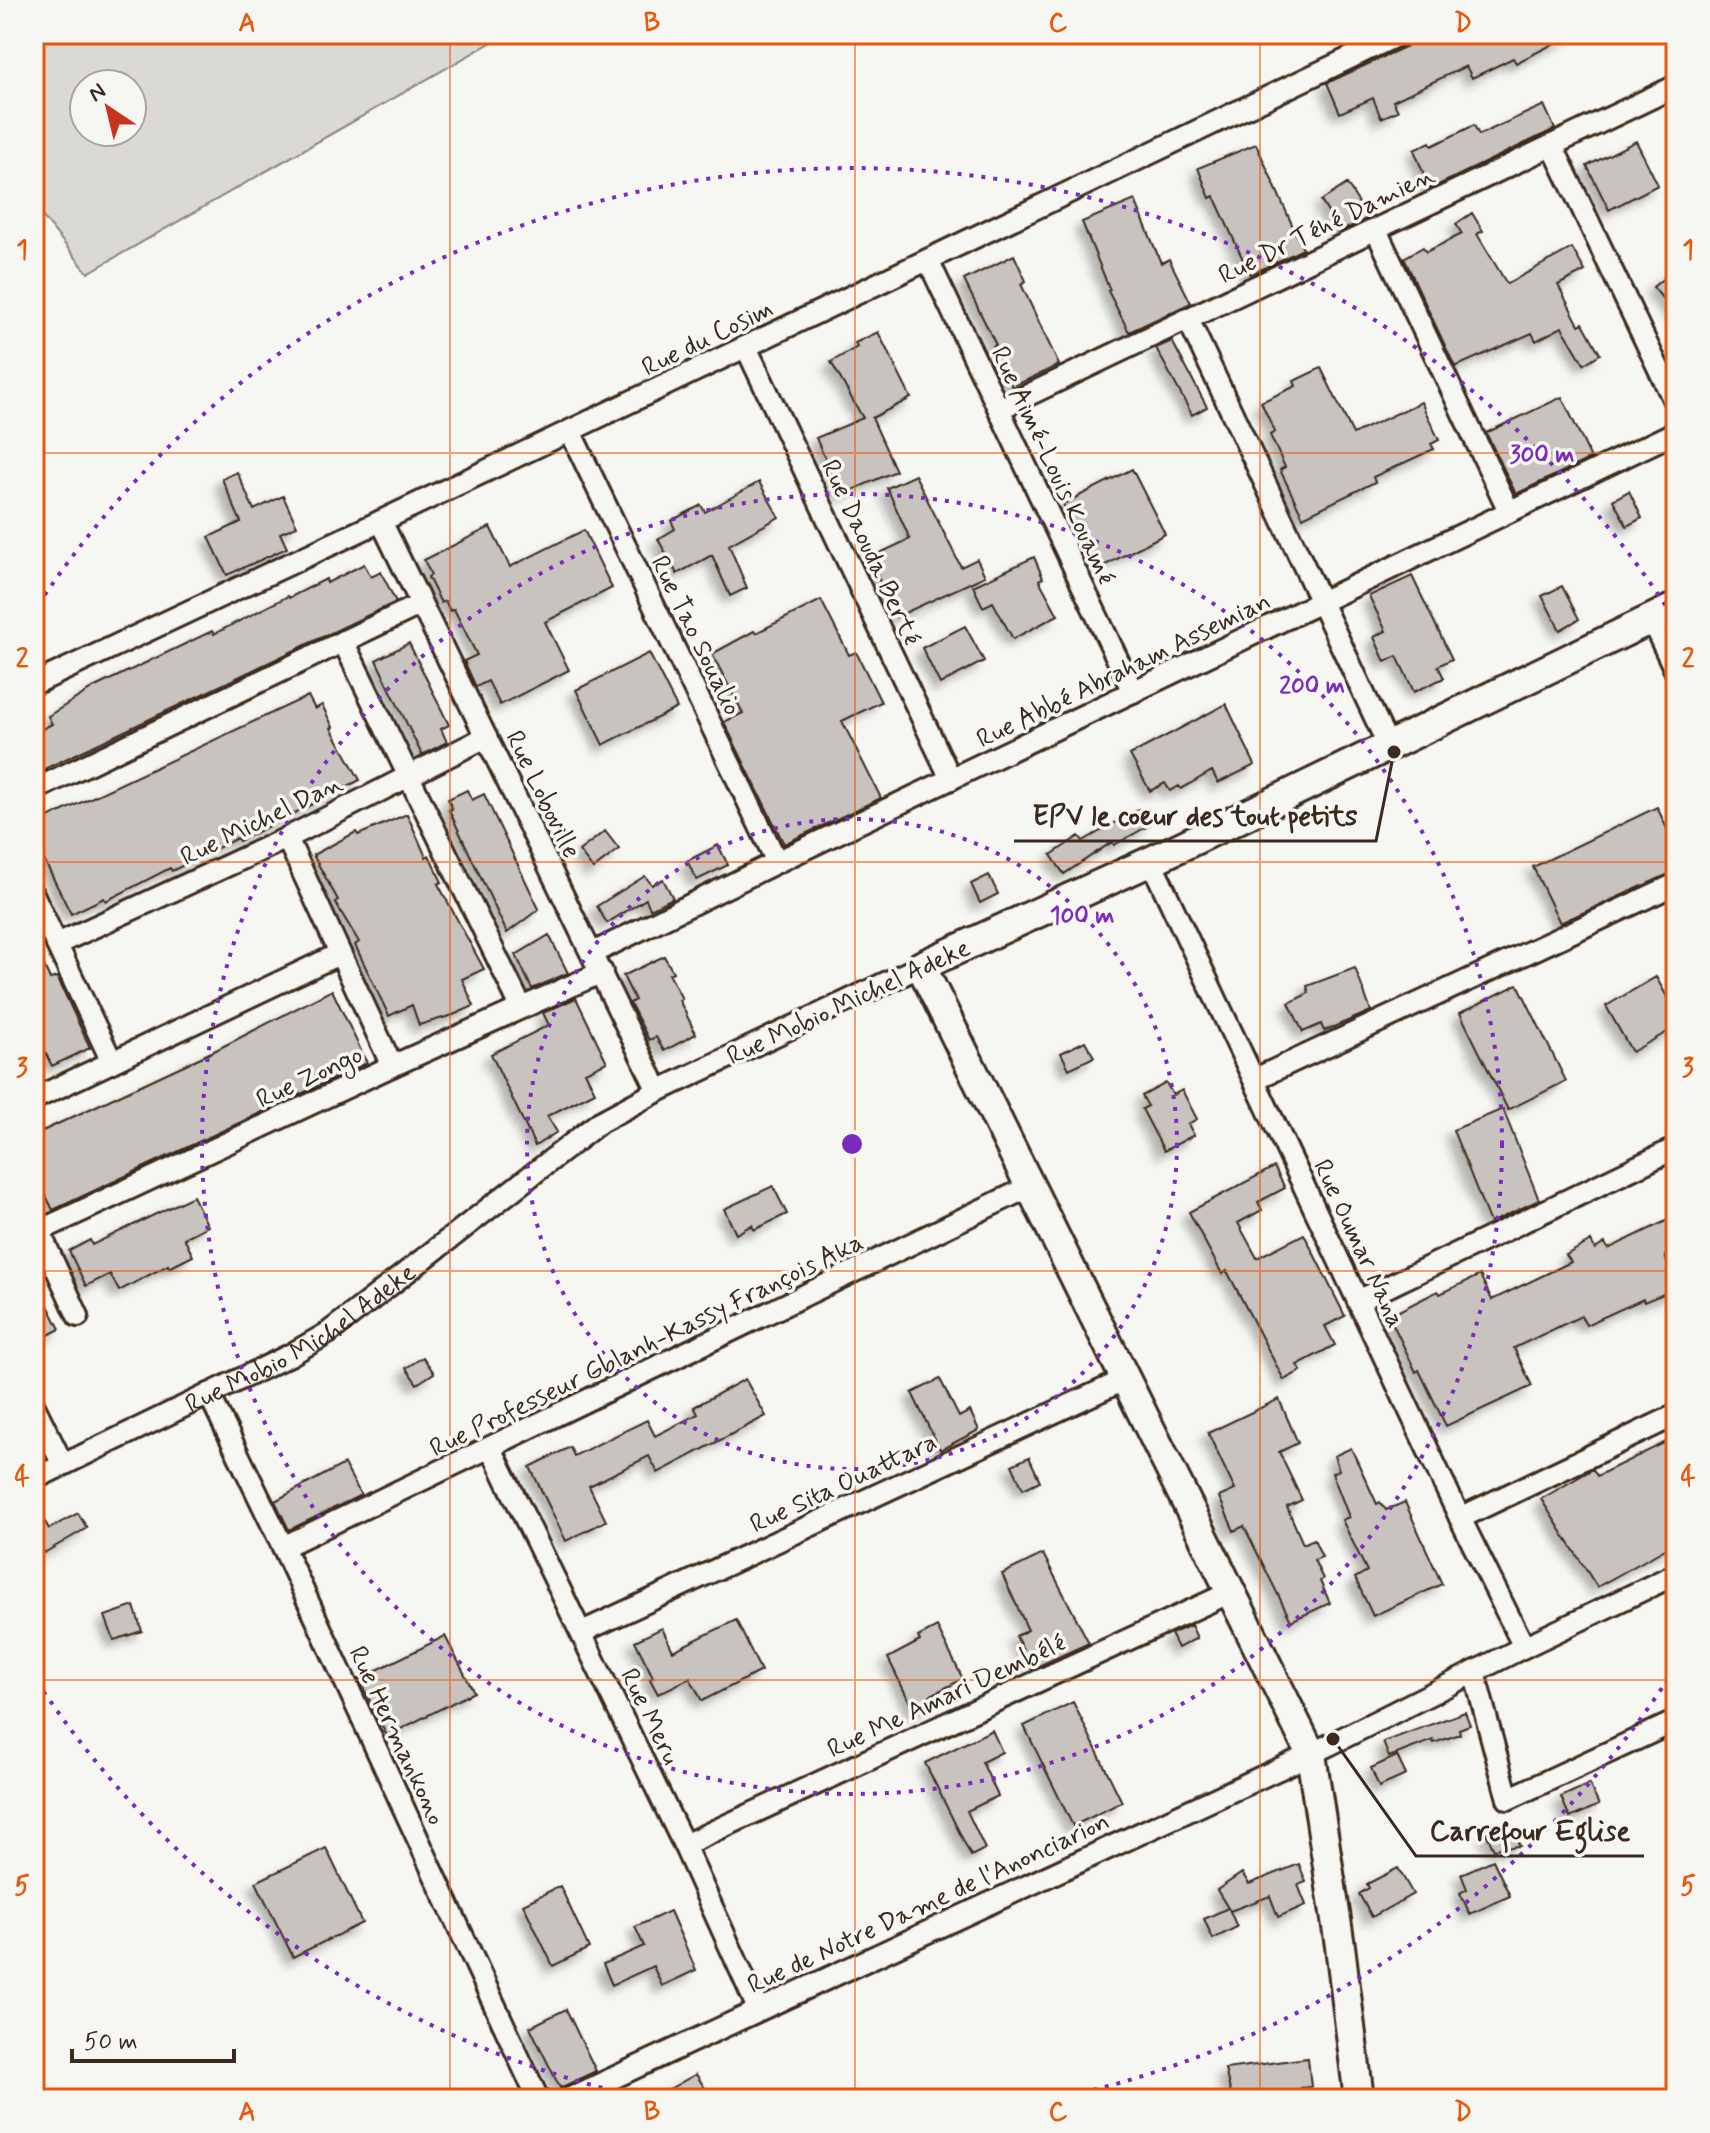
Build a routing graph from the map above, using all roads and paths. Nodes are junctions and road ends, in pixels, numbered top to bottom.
1 (1400, 34) edge
2 (1676, 86) edge
3 (1552, 145) junction
4 (1376, 230) junction
5 (928, 260) junction
6 (1188, 319) junction
7 (746, 347) junction
8 (1676, 405) edge
9 (999, 409) junction
10 (570, 431) junction
11 (1676, 432) edge
12 (1509, 511) junction
13 (381, 521) junction
14 (1322, 602) junction
15 (421, 604) junction
16 (1664, 613) edge
17 (343, 641) junction
18 (1676, 672) edge
19 (34, 684) edge
20 (1133, 692) junction
21 (486, 737) junction
22 (1389, 747) junction
23 (409, 776) junction
24 (951, 779) junction
25 (34, 790) edge
26 (287, 838) junction
27 (1151, 861) junction
28 (777, 862) junction
29 (1676, 884) edge
30 (34, 896) edge
31 (57, 944) junction
32 (339, 954) junction
33 (597, 963) junction
34 (921, 966) junction
35 (521, 1007) junction
36 (112, 1062) junction
37 (392, 1066) junction
38 (1255, 1079) junction
39 (658, 1091) junction
40 (34, 1099) edge
41 (1676, 1148) edge
42 (1031, 1186) junction
43 (36, 1225) edge
44 (1358, 1301) junction
45 (78, 1316) dead end
46 (1126, 1379) junction
47 (209, 1394) junction
48 (34, 1406) edge
49 (1676, 1415) edge
50 (491, 1448) junction
51 (63, 1465) junction
52 (34, 1479) edge
53 (1460, 1518) junction
54 (283, 1547) junction
55 (1676, 1574) edge
56 (1231, 1592) junction
57 (582, 1632) junction
58 (1524, 1647) junction
59 (1474, 1672) junction
60 (1676, 1721) edge
61 (1311, 1754) junction
62 (684, 1845) junction
63 (758, 2009) junction
64 (571, 2098) edge
65 (538, 2099) edge
66 (1359, 2099) edge

1 - 5 street, Rue du Cosim
2 - 3 street, Rue Dr Téhé Damien
3 - 4 street, Rue Dr Téhé Damien
3 - 8 street
4 - 6 street, Rue Dr Téhé Damien
4 - 12 street
5 - 7 street, Rue du Cosim
5 - 9 street, Rue Aimé-Louis Kouamé
6 - 9 street, Rue Dr Téhé Damien
6 - 14 street
7 - 10 street, Rue du Cosim
7 - 24 street, Rue Daouda Berté
9 - 20 street, Rue Aimé-Louis Kouamé
10 - 13 street, Rue du Cosim
10 - 28 street, Rue Tao Soualio
11 - 12 street, Rue Abbé Abraham Assemian
12 - 14 street, Rue Abbé Abraham Assemian
13 - 15 street, Rue Loboville
13 - 19 street, Rue du Cosim
14 - 20 street, Rue Abbé Abraham Assemian
14 - 22 street
15 - 17 street
15 - 21 street, Rue Loboville
16 - 18 street
16 - 22 street, Rue Mobio Michel Adeke
17 - 23 street
17 - 25 street
20 - 24 street, Rue Abbé Abraham Assemian
21 - 23 street, Rue Michel Dan
21 - 33 street, Rue Loboville
22 - 27 street, Rue Mobio Michel Adeke
23 - 26 street, Rue Michel Dan
23 - 35 street
24 - 28 street, Rue Abbé Abraham Assemian
26 - 31 street, Rue Michel Dan
26 - 32 street
27 - 34 street, Rue Mobio Michel Adeke
27 - 38 street, Rue Oumar Nana
28 - 33 street, Rue Abbé Abraham Assemian
29 - 38 street
30 - 31 street
31 - 36 street
32 - 36 street
32 - 37 street
33 - 35 street, Rue Zongo
33 - 39 street, Rue Loboville
34 - 39 street, Rue Mobio Michel Adeke
34 - 42 street
35 - 37 street, Rue Zongo
36 - 40 street
37 - 43 street, Rue Zongo
38 - 44 street, Rue Oumar Nana
39 - 47 street, Rue Mobio Michel Adeke
41 - 44 street
42 - 46 street
42 - 50 street, Rue Professeur Gblanh-Kassy François Aka
43 - 45 street
44 - 53 street, Rue Oumar Nana
46 - 56 street
46 - 57 street, Rue Sita Ouattara
47 - 51 street, Rue Mobio Michel Adeke
47 - 54 street, Rue Hermankono
48 - 51 street
49 - 53 street
50 - 54 street, Rue Professeur Gblanh-Kassy François Aka
50 - 57 street, Rue Meru
51 - 52 street, Rue Mobio Michel Adeke
53 - 58 street, Rue Oumar Nana
54 - 65 street, Rue Hermankono
55 - 58 street, Rue de Notre Dame de l'Anonciarion
56 - 61 street
56 - 62 street, Rue Me Amari Dembélé
57 - 62 street, Rue Meru
58 - 59 street, Rue de Notre Dame de l'Anonciarion
59 - 60 street
59 - 61 street, Rue de Notre Dame de l'Anonciarion
61 - 63 street, Rue de Notre Dame de l'Anonciarion
61 - 66 street
62 - 63 street, Rue Meru
63 - 64 street, Rue de Notre Dame de l'Anonciarion

